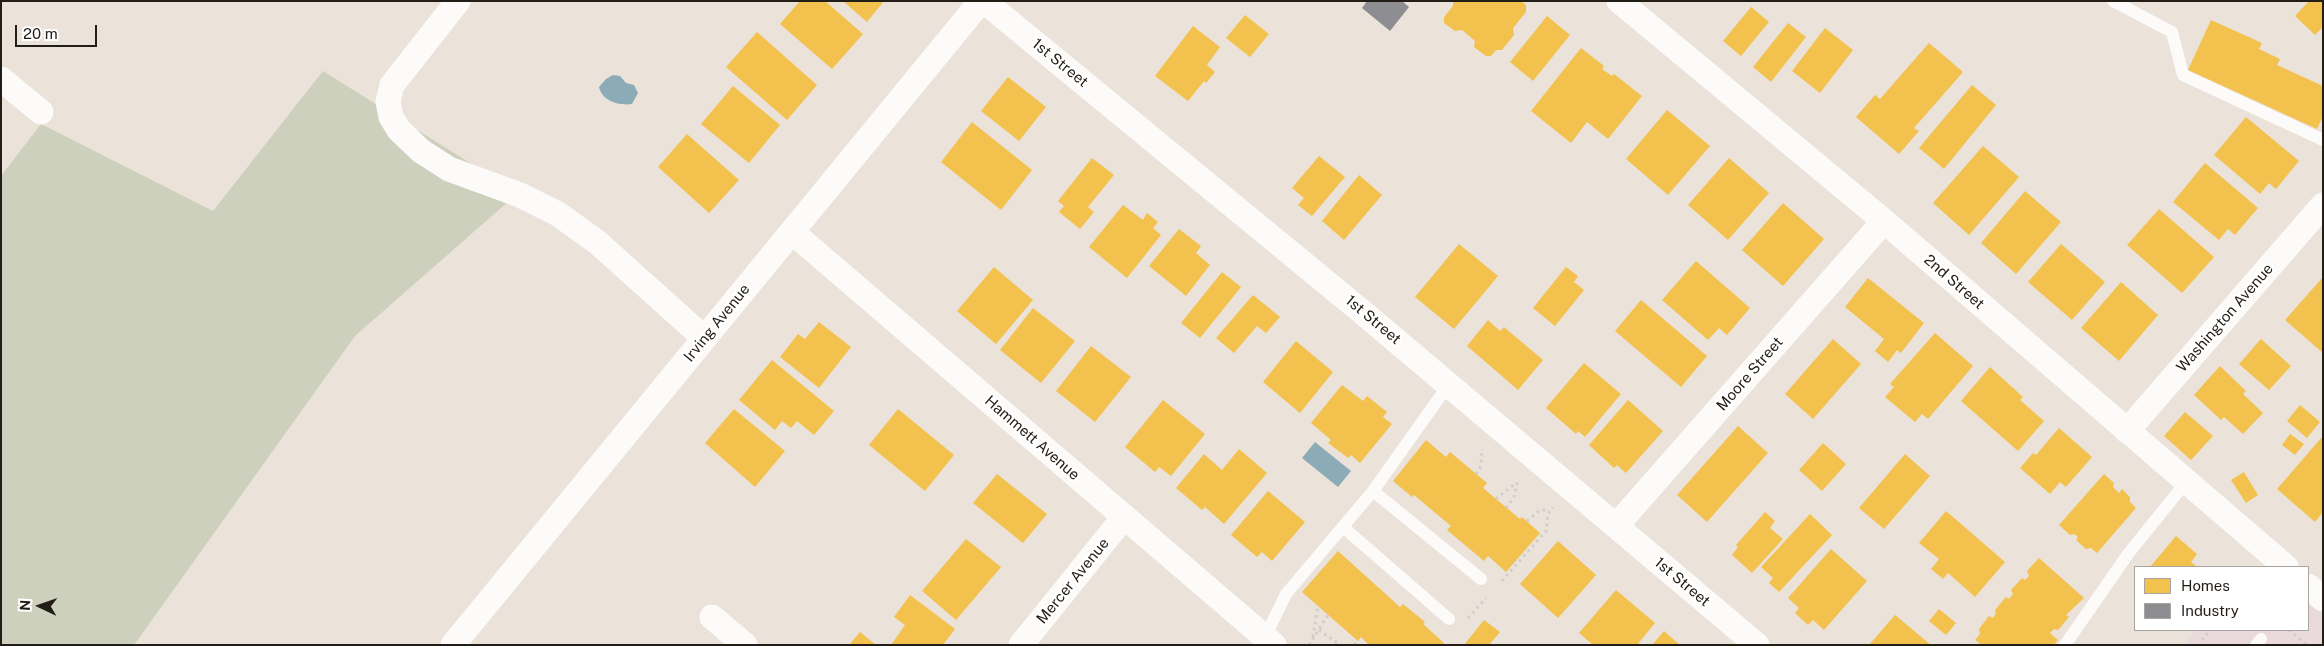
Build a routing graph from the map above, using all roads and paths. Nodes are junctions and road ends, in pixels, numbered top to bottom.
1 (458, 1) edge
2 (983, 1) edge
3 (1619, 1) edge
4 (2113, 1) edge
5 (1, 79) edge
6 (42, 112) dead end
7 (2323, 140) edge
8 (2323, 205) edge
9 (1884, 221) junction
10 (792, 232) junction
11 (704, 338) junction
12 (1449, 384) junction
13 (2127, 431) junction
14 (2186, 482) junction
15 (1516, 483) dead end
16 (1373, 490) junction
17 (1579, 494) junction
18 (1496, 499) dead end
19 (1549, 510) junction
20 (1124, 517) junction
21 (1527, 521) dead end
22 (1616, 526) junction
23 (1343, 528) junction
24 (2285, 566) edge
25 (1481, 579) dead end
26 (1501, 582) dead end
27 (2309, 587) edge
28 (1488, 596) dead end
29 (2323, 599) edge
30 (1318, 606) dead end
31 (1328, 615) dead end
32 (712, 617) dead end
33 (1449, 619) dead end
34 (1461, 626) dead end
35 (1320, 630) junction
36 (2209, 631) edge
37 (2290, 631) edge
38 (1313, 637) junction
39 (1356, 638) dead end
40 (2202, 640) dead end
41 (1269, 641) edge
42 (453, 645) edge
43 (745, 645) edge
44 (1021, 645) edge
45 (1309, 645) edge
46 (1340, 645) edge
47 (1355, 645) edge
48 (1757, 645) edge
49 (2065, 645) edge
50 (2307, 645) edge

1 - 11 street
2 - 10 street, Irving Avenue
2 - 12 street, 1st Street
3 - 9 street, 2nd Street
4 - 7 lane
5 - 6 street
8 - 13 street, Washington Avenue
9 - 13 street, 2nd Street
9 - 22 street, Moore Street
10 - 11 street, Irving Avenue
10 - 20 street, Hammett Avenue
11 - 42 street, Irving Avenue
12 - 16 lane
12 - 17 street, 1st Street
13 - 14 street, 2nd Street
14 - 24 street, 2nd Street
14 - 49 lane
15 - 18 path
16 - 23 lane
16 - 25 lane
17 - 19 path
17 - 22 street, 1st Street
19 - 21 path
19 - 26 path
20 - 41 street, Hammett Avenue
20 - 44 street, Mercer Avenue
22 - 48 street, 1st Street
23 - 33 lane
23 - 41 lane
27 - 29 street
28 - 34 path
30 - 38 path
31 - 35 path
32 - 43 street
35 - 38 path
35 - 46 path
36 - 40 path
37 - 50 path
38 - 45 path
39 - 47 path

